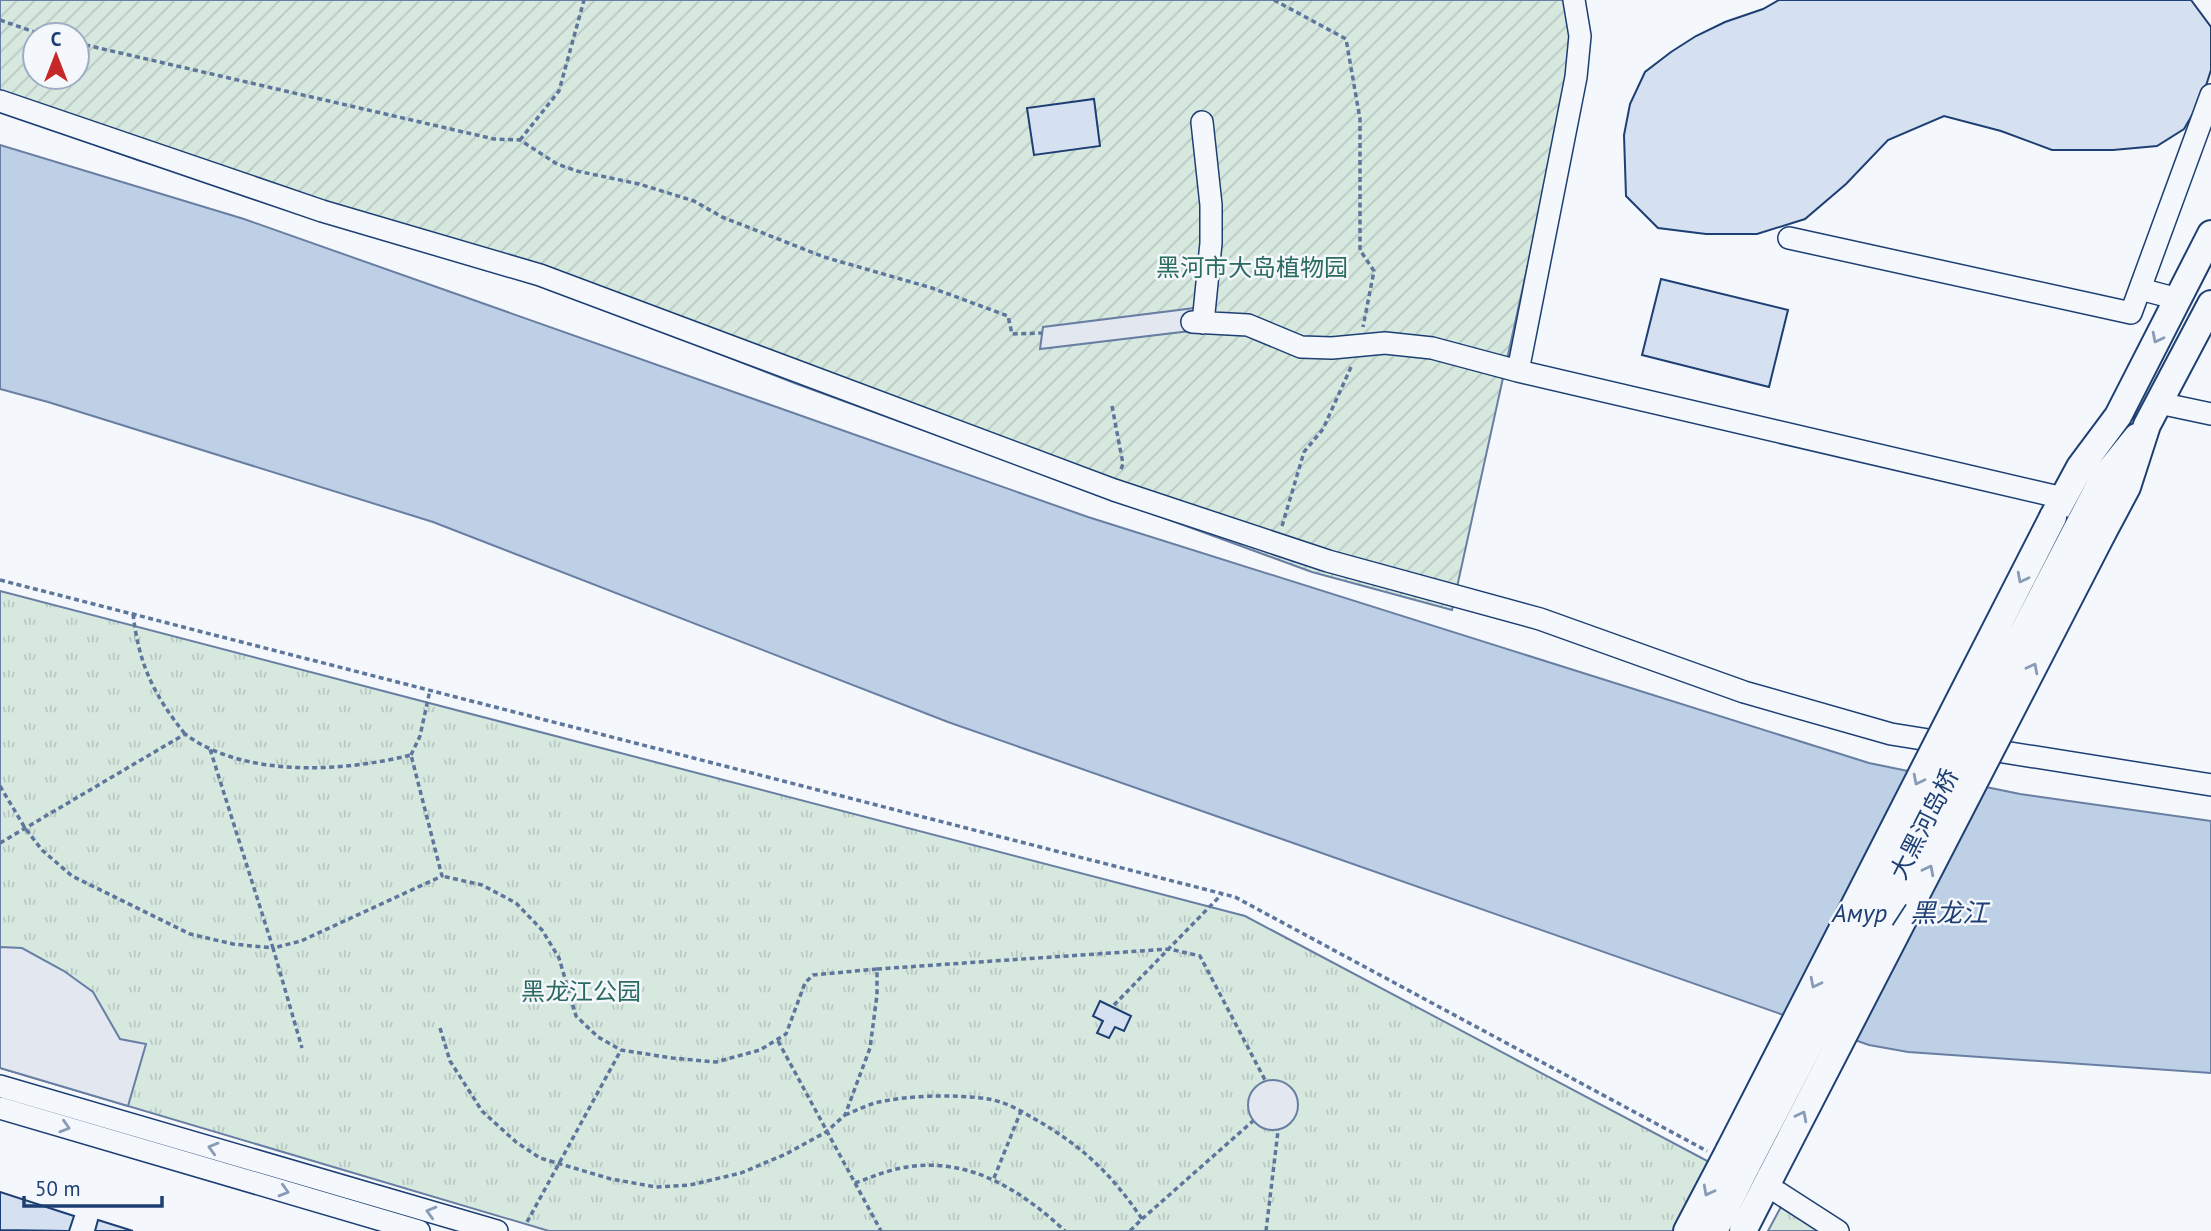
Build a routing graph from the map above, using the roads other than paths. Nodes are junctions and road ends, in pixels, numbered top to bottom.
1 (1574, 0) edge
2 (2211, 95) edge
3 (0, 101) edge
4 (1202, 122) dead end
5 (2201, 152) edge
6 (2211, 234) edge
7 (1789, 238) dead end
8 (2140, 289) junction
9 (2178, 299) junction
10 (2211, 304) edge
11 (1518, 371) junction
12 (2153, 414) junction
13 (2211, 414) edge
14 (2118, 416) junction
15 (2103, 479) junction
16 (2058, 508) junction
17 (2091, 528) junction
18 (2211, 785) edge
19 (0, 1086) edge
20 (0, 1108) edge
21 (1729, 1156) junction
22 (1775, 1185) junction
23 (419, 1231) edge
24 (497, 1231) edge
25 (1687, 1231) edge
26 (1714, 1231) edge
27 (1743, 1231) edge
28 (1838, 1231) edge

1 - 11 street
2 - 5 street
3 - 18 street
4 - 11 street
5 - 8 street
6 - 9 main road
7 - 8 street
8 - 9 street
9 -> 14 main road
10 - 12 main road
11 - 16 street
12 - 13 street
12 - 15 main road
12 - 17 main road
14 - 15 main road
14 - 16 main road
15 - 17 main road
16 -> 21 main road, bridge
17 - 21 main road, 大黑河岛桥, bridge
22 -> 17 main road, bridge
24 -> 19 street
20 -> 23 street
21 -> 25 main road
21 - 26 main road
22 - 27 main road
22 - 28 street

